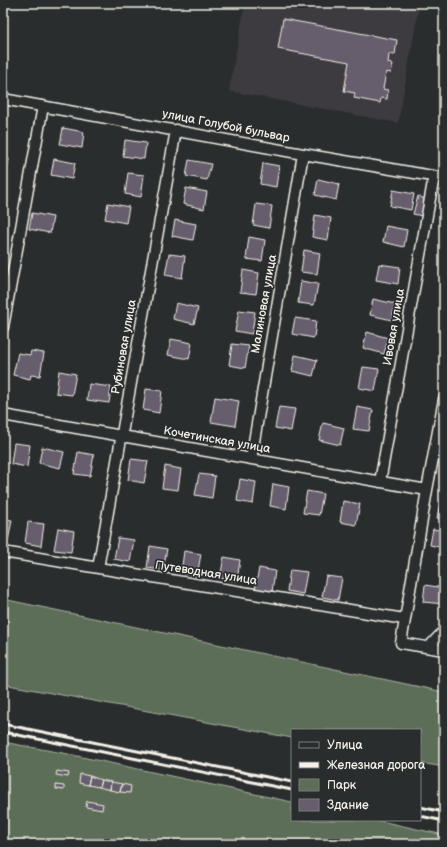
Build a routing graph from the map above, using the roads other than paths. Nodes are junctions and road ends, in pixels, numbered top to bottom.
1 (3, 99) edge
2 (43, 106) junction
3 (176, 130) junction
4 (303, 154) junction
5 (439, 177) edge
6 (3, 327) edge
7 (444, 398) edge
8 (3, 415) edge
9 (121, 437) junction
10 (251, 459) junction
11 (380, 482) junction
12 (427, 490) junction
13 (3, 552) edge
14 (98, 568) junction
15 (404, 619) junction
16 (444, 631) edge
17 (429, 647) junction
18 (444, 650) edge

1 - 2 street, улица Голубой бульвар
2 - 3 street, улица Голубой бульвар
2 - 6 street
3 - 4 street, улица Голубой бульвар
3 - 9 street, Рубиновая улица
4 - 5 street, улица Голубой бульвар
4 - 10 street, Малиновая улица
5 - 11 street, Ивовая улица
7 - 12 street
8 - 9 street, Кочетинская улица
9 - 10 street, Кочетинская улица
9 - 14 street, Рубиновая улица
10 - 11 street, Кочетинская улица
11 - 12 street, Кочетинская улица
12 - 15 street
13 - 14 street, Путеводная улица
14 - 15 street, Путеводная улица
15 - 17 street
16 - 17 street
17 - 18 street

